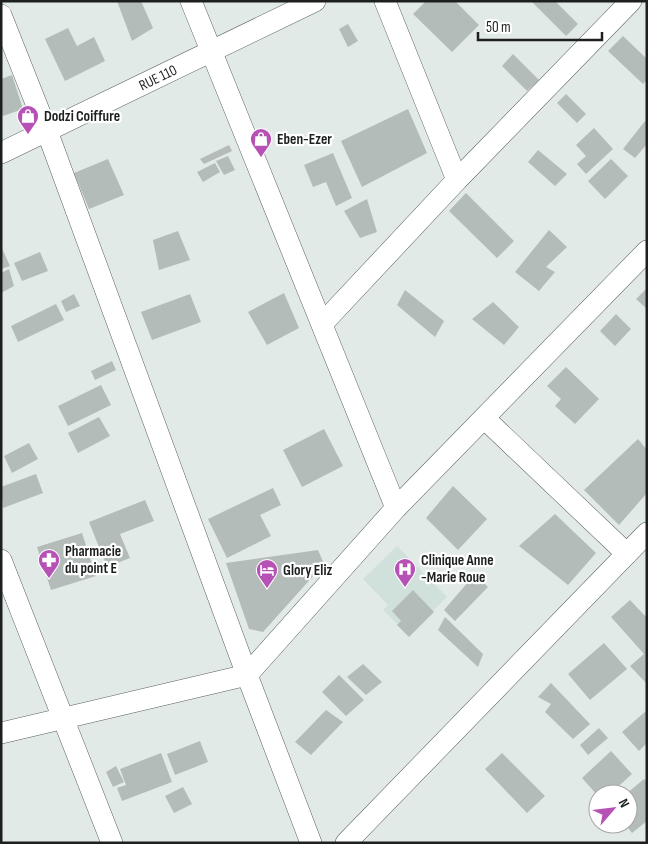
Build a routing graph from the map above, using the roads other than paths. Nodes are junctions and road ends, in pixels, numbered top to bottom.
1 (191, 1) edge
2 (314, 1) edge
3 (385, 1) edge
4 (631, 1) edge
5 (642, 1) edge
6 (647, 7) edge
7 (1, 15) edge
8 (212, 52) junction
9 (47, 131) junction
10 (1, 153) edge
11 (457, 180) junction
12 (647, 251) edge
13 (322, 324) junction
14 (484, 418) junction
15 (396, 508) junction
16 (647, 533) edge
17 (627, 554) junction
18 (1, 560) edge
19 (247, 675) junction
20 (64, 719) junction
21 (1, 734) edge
22 (112, 843) edge
23 (311, 843) edge
24 (346, 843) edge

1 - 8 street
2 - 8 street, RUE 110
3 - 11 street
4 - 11 street
5 - 6 street
7 - 9 street
8 - 9 street, RUE 110
8 - 13 street
9 - 10 street, RUE 110
9 - 19 street
11 - 13 street
12 - 14 street
13 - 15 street
14 - 15 street
14 - 17 street
15 - 19 street
16 - 17 street
17 - 24 street
18 - 20 street
19 - 20 street
19 - 23 street
20 - 21 street
20 - 22 street

